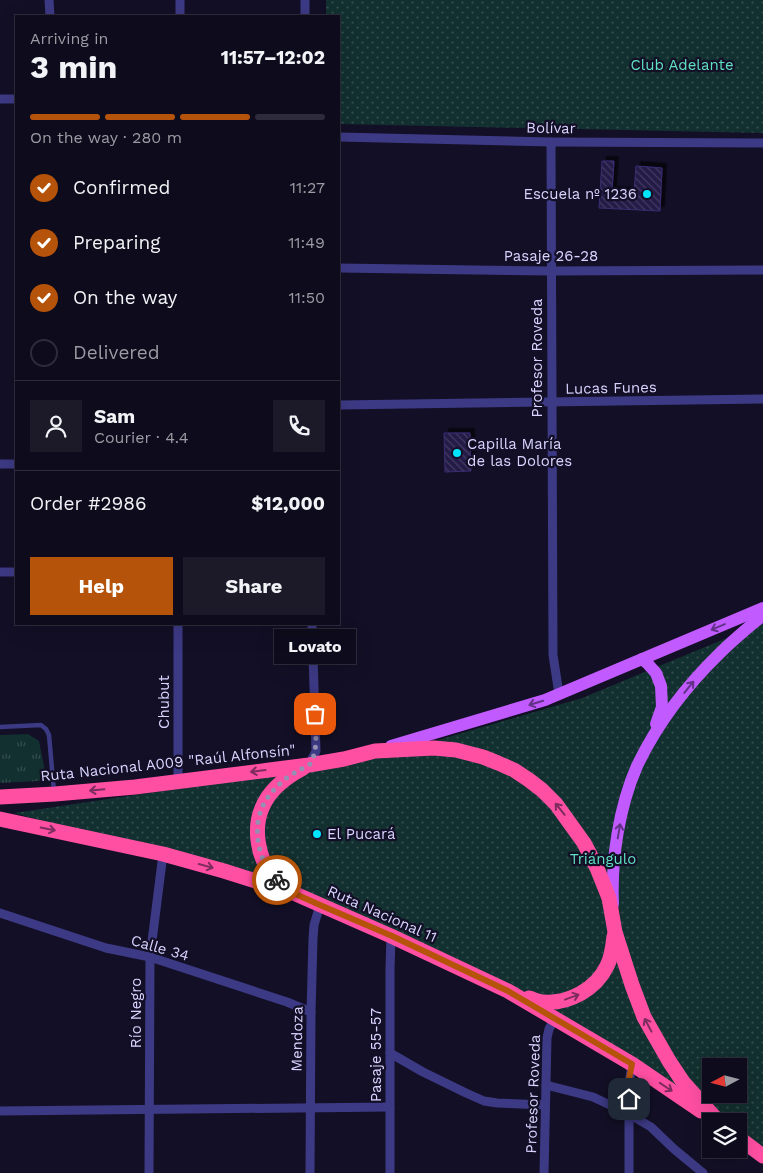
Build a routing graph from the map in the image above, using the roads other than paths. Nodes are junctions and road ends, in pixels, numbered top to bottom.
1 (50, 0) edge
2 (180, 0) edge
3 (305, 0) edge
4 (50, 15) edge
5 (180, 15) edge
6 (305, 15) edge
7 (0, 99) edge
8 (15, 99) edge
9 (340, 137) edge
10 (551, 142) junction
11 (763, 143) edge
12 (340, 268) edge
13 (763, 270) edge
14 (551, 271) junction
15 (763, 399) edge
16 (551, 402) junction
17 (340, 405) edge
18 (0, 464) edge
19 (15, 464) edge
20 (0, 572) edge
21 (15, 572) edge
22 (763, 608) edge
23 (763, 615) edge
24 (178, 625) edge
25 (312, 625) edge
26 (642, 659) junction
27 (559, 694) junction
28 (0, 727) edge
29 (648, 745) junction
30 (375, 751) junction
31 (309, 765) junction
32 (178, 781) junction
33 (55, 794) junction
34 (0, 797) edge
35 (0, 819) edge
36 (163, 854) junction
37 (291, 892) junction
38 (320, 905) junction
39 (0, 914) edge
40 (615, 932) junction
41 (392, 936) junction
42 (150, 957) junction
43 (508, 991) junction
44 (311, 1012) junction
45 (555, 1018) junction
46 (390, 1053) junction
47 (632, 1064) junction
48 (546, 1085) junction
49 (546, 1105) junction
50 (310, 1107) junction
51 (390, 1107) junction
52 (150, 1109) junction
53 (0, 1110) edge
54 (705, 1113) edge
55 (710, 1113) edge
56 (629, 1114) junction
57 (747, 1144) edge
58 (763, 1156) edge
59 (149, 1173) edge
60 (310, 1173) edge
61 (390, 1173) edge
62 (544, 1173) edge
63 (629, 1173) edge
64 (702, 1173) edge

1 - 4 street
2 - 5 street
3 - 6 street
7 - 8 street
9 - 10 street, Bolívar
10 - 11 street, Bolívar
10 - 14 street, Profesor Roveda
12 - 14 street, Pasaje 26-28
13 - 14 street, Pasaje 26-28
14 - 16 street, Profesor Roveda
15 - 16 street, Lucas Funes
16 - 17 street, Lucas Funes
16 - 27 street, Profesor Roveda
18 - 19 street
20 - 21 street
22 -> 26 main road, Ruta Nacional A009 "Raúl Alfonsín"
29 -> 23 main road
24 - 32 street, Chubut
25 - 31 street
26 - 27 main road, Ruta Nacional A009 "Raúl Alfonsín"
26 - 29 main road
27 -> 30 main road, Ruta Nacional A009 "Raúl Alfonsín"
28 - 33 lane
40 -> 29 main road
30 - 31 highway, Ruta Nacional A009 "Raúl Alfonsín"
40 -> 30 highway
31 -> 32 highway, Ruta Nacional A009 "Raúl Alfonsín"
31 - 37 highway
32 -> 33 highway, Ruta Nacional A009 "Raúl Alfonsín"
33 - 34 highway, Ruta Nacional A009 "Raúl Alfonsín"
35 -> 36 highway, Ruta Nacional 11
36 -> 37 highway, Ruta Nacional 11
36 - 42 street, Río Negro
37 - 38 highway, Ruta Nacional 11
38 - 41 highway, Ruta Nacional 11
38 - 44 street, Mendoza
39 - 42 street, Calle 34
43 -> 40 highway
55 -> 40 highway
41 - 43 highway, Ruta Nacional 11
41 - 46 street, Pasaje 55-57
42 - 44 street, Calle 34
42 - 52 street, Río Negro
43 - 45 highway, Ruta Nacional 11
44 - 50 street, Mendoza
45 - 47 highway, Ruta Nacional 11
45 - 48 street, Profesor Roveda
46 - 49 street
46 - 51 street, Pasaje 55-57
47 -> 54 highway, Ruta Nacional 11
47 - 56 street
48 - 49 street, Profesor Roveda
48 - 56 street
49 - 62 street, Profesor Roveda
50 - 51 street
50 - 52 street
50 - 60 street, Mendoza
51 - 61 street, Pasaje 55-57
52 - 53 street
52 - 59 street, Río Negro
56 - 63 street
56 - 64 street
57 - 58 highway

